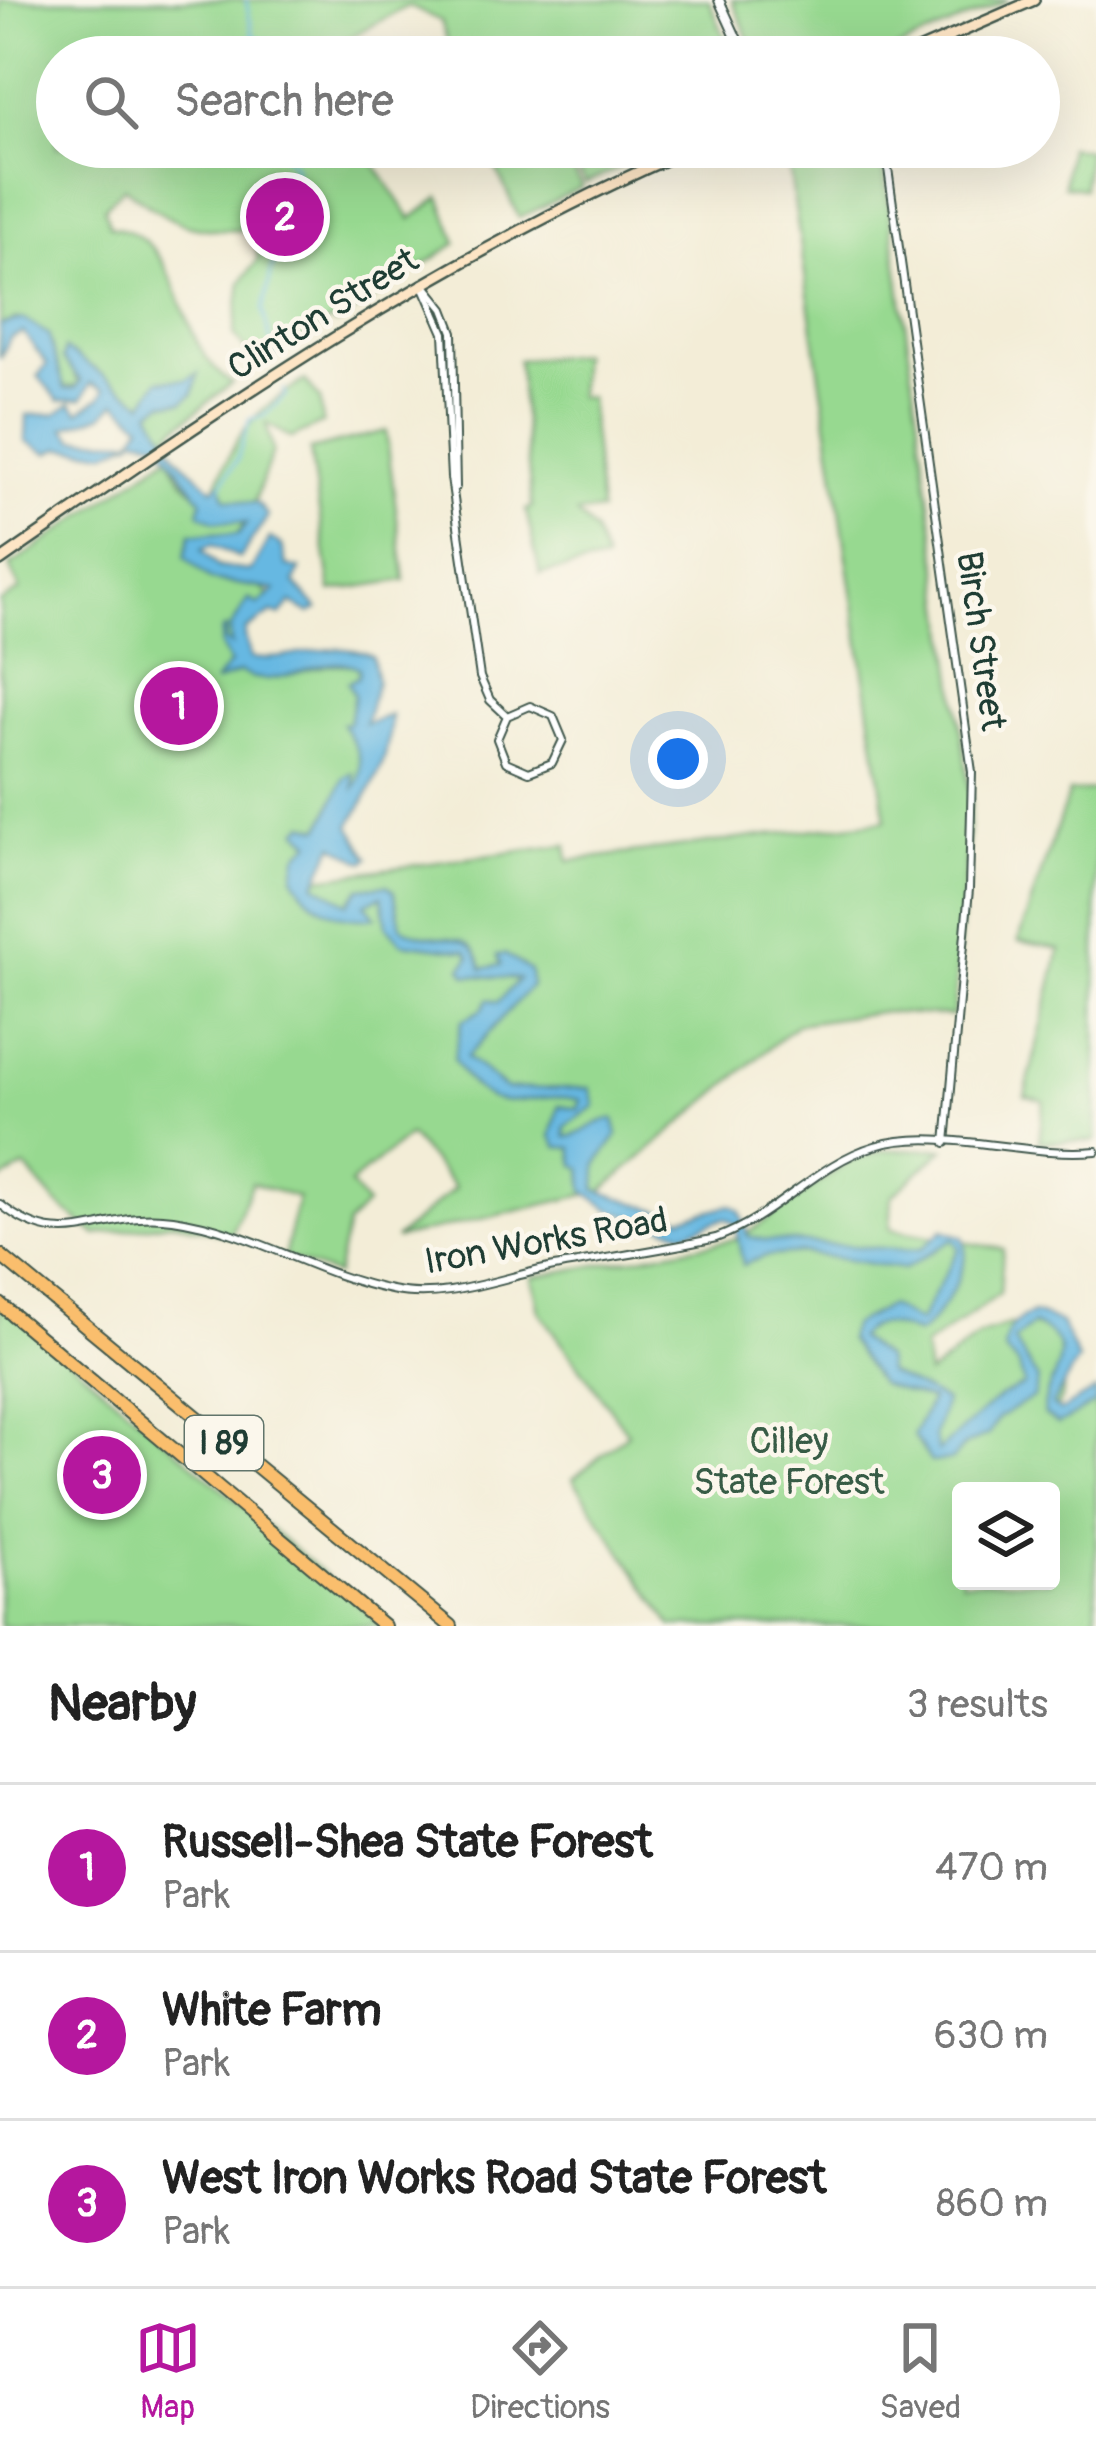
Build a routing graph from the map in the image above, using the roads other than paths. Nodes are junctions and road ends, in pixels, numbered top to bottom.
1 (719, 0) edge
2 (1034, 0) edge
3 (735, 36) edge
4 (951, 36) edge
5 (646, 168) edge
6 (888, 168) edge
7 (422, 283) junction
8 (0, 561) edge
9 (507, 716) junction
10 (946, 1143) junction
11 (1096, 1151) edge
12 (0, 1204) edge
13 (0, 1255) edge
14 (0, 1304) edge
15 (384, 1626) edge
16 (452, 1626) edge

1 - 3 street
2 - 4 main road
5 - 7 main road, Clinton Street
6 - 10 street, Birch Street
7 - 8 main road, Clinton Street
7 - 9 street
9 - 9 street
10 - 11 street, Iron Works Road
10 - 12 street, Iron Works Road
13 - 16 highway, I 89
14 - 15 highway, I 89

